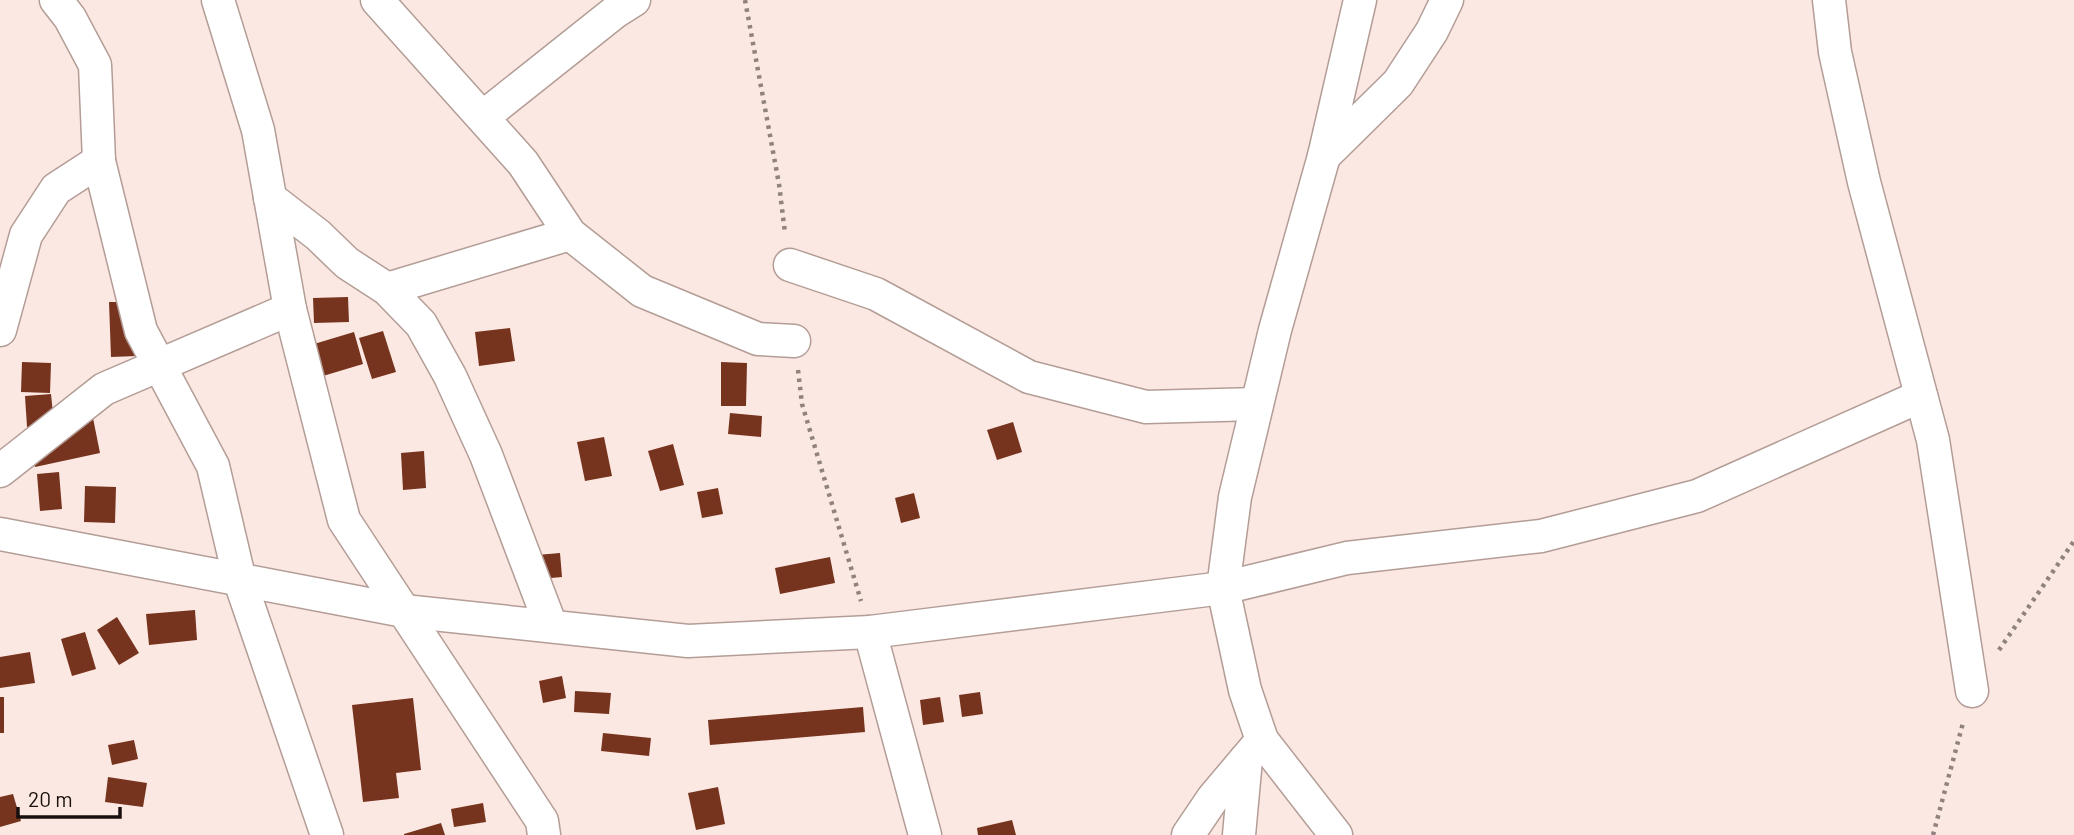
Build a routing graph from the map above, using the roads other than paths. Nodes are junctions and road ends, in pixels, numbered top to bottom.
1 (56, 0) edge
2 (218, 0) edge
3 (377, 0) edge
4 (634, 0) edge
5 (1360, 0) edge
6 (1447, 0) edge
7 (1829, 0) edge
8 (484, 117) junction
9 (1324, 156) junction
10 (99, 161) junction
11 (270, 198) junction
12 (570, 234) junction
13 (790, 265) dead end
14 (387, 289) junction
15 (290, 309) junction
16 (0, 330) edge
17 (794, 341) dead end
18 (159, 364) junction
19 (1921, 396) junction
20 (1258, 404) junction
21 (0, 471) edge
22 (0, 534) edge
23 (240, 581) junction
24 (1223, 588) junction
25 (404, 611) junction
26 (551, 626) junction
27 (870, 632) junction
28 (1972, 691) dead end
29 (1254, 750) junction
30 (327, 835) edge
31 (544, 835) edge
32 (925, 835) edge
33 (1188, 835) edge
34 (1239, 835) edge
35 (1336, 835) edge

1 - 10 street
2 - 11 street
3 - 8 street
4 - 8 street
5 - 9 street
6 - 9 street
7 - 19 street
8 - 12 street
9 - 20 street
10 - 16 street
10 - 18 street
11 - 14 street
11 - 15 street
12 - 14 street
12 - 17 street
13 - 20 street
14 - 26 street
15 - 18 street
15 - 25 street
18 - 21 street
18 - 23 street
19 - 24 street
19 - 28 street
20 - 24 street
22 - 23 street
23 - 25 street
23 - 30 street
24 - 27 street
24 - 29 street
25 - 26 street
25 - 31 street
26 - 27 street
27 - 32 street
29 - 33 street
29 - 34 street
29 - 35 street

